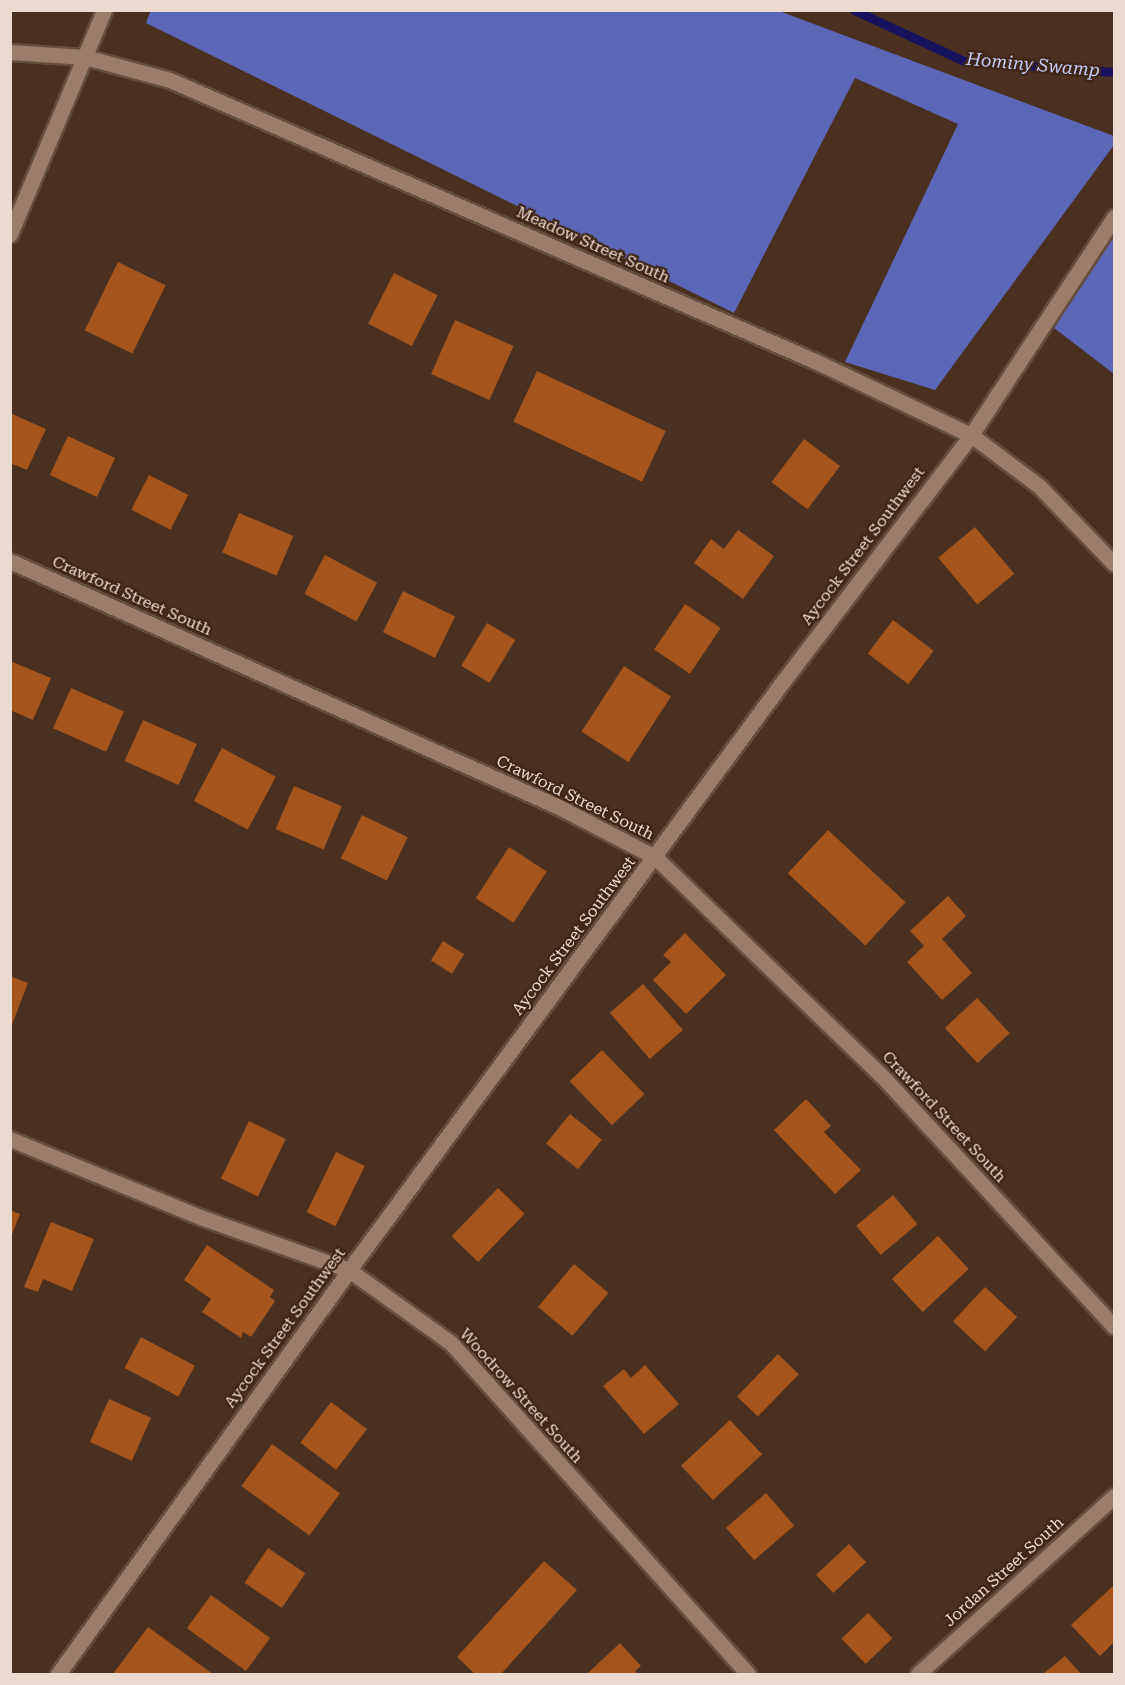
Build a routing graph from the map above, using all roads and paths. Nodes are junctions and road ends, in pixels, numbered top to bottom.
1 (104, 10) edge
2 (10, 52) edge
3 (85, 57) junction
4 (1114, 217) edge
5 (10, 234) edge
6 (971, 435) junction
7 (10, 561) edge
8 (1114, 564) edge
9 (655, 857) junction
10 (10, 1139) edge
11 (349, 1270) junction
12 (1114, 1327) edge
13 (1114, 1496) edge
14 (58, 1674) edge
15 (748, 1674) edge
16 (918, 1674) edge

1 - 3 street
2 - 3 street, Meadow Street South
3 - 5 street
3 - 6 street, Meadow Street South
4 - 6 street, Aycock Street Southwest
6 - 8 street, Meadow Street South
6 - 9 street, Aycock Street Southwest
7 - 9 street, Crawford Street South
9 - 11 street, Aycock Street Southwest
9 - 12 street, Crawford Street South
10 - 11 street, Woodrow Street South
11 - 14 street, Aycock Street Southwest
11 - 15 street, Woodrow Street South
13 - 16 street, Jordan Street South

